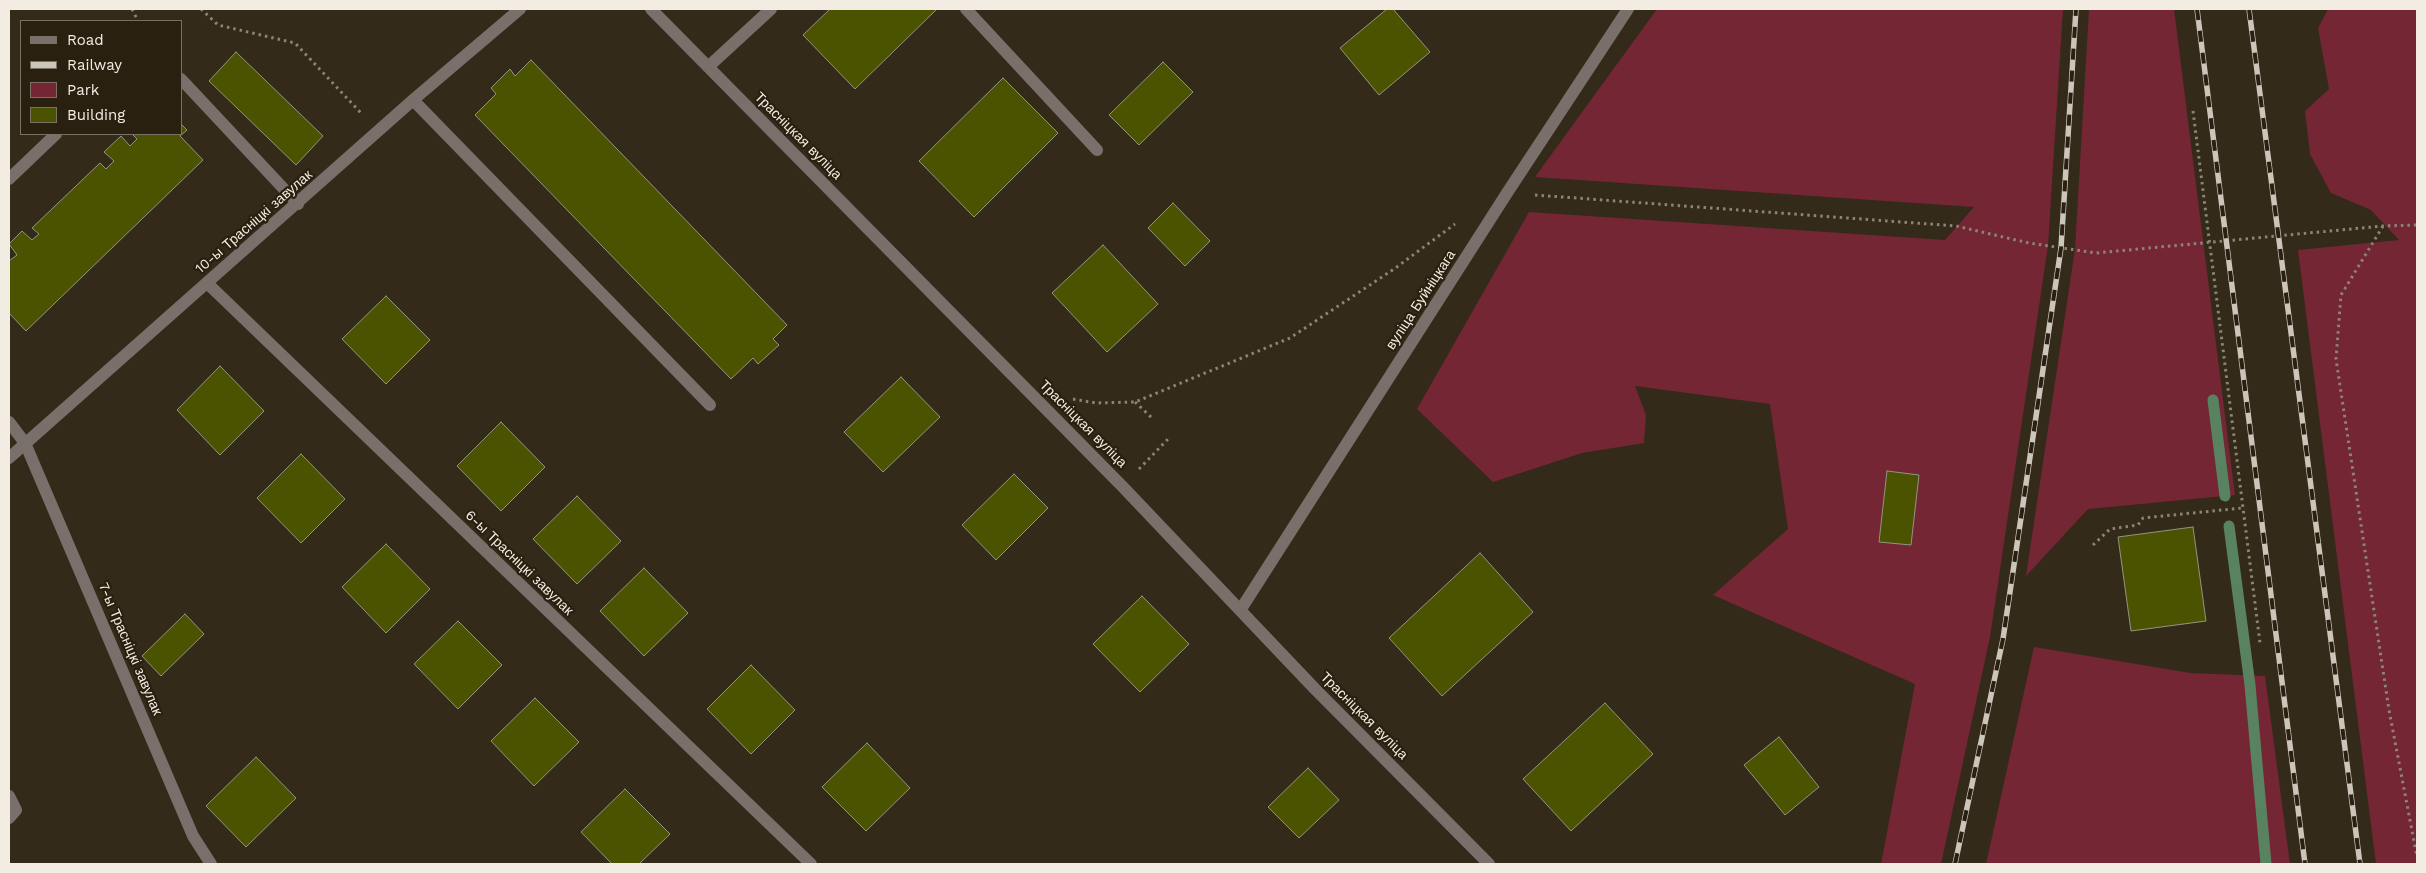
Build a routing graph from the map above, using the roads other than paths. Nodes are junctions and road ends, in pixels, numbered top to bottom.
1 (520, 9) edge
2 (651, 9) edge
3 (771, 9) edge
4 (966, 9) edge
5 (1628, 9) edge
6 (708, 67) junction
7 (182, 80) edge
8 (413, 100) junction
9 (55, 135) edge
10 (1097, 150) dead end
11 (9, 179) edge
12 (298, 204) junction
13 (207, 283) junction
14 (710, 405) dead end
15 (9, 422) edge
16 (25, 443) junction
17 (9, 458) edge
18 (1242, 610) junction
19 (9, 796) edge
20 (9, 818) edge
21 (211, 864) edge
22 (811, 864) edge
23 (1489, 864) edge

1 - 8 street, 10-ы Трасніцкі завулак
2 - 6 street, Трасніцкая вуліца
3 - 6 street
4 - 10 street
5 - 18 street, вуліца Буйніцкага
6 - 18 street, Трасніцкая вуліца
7 - 12 street
8 - 12 street, 10-ы Трасніцкі завулак
8 - 14 street
9 - 11 street
12 - 13 street, 10-ы Трасніцкі завулак
13 - 16 street, 10-ы Трасніцкі завулак
13 - 22 street, 6-ы Трасніцкі завулак
15 - 16 street, 7-ы Трасніцкі завулак
16 - 17 street, 10-ы Трасніцкі завулак
16 - 21 street, 7-ы Трасніцкі завулак
18 - 23 street, Трасніцкая вуліца
19 - 20 street

